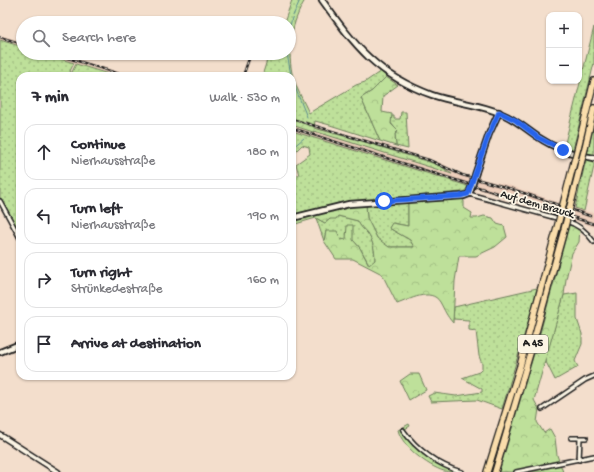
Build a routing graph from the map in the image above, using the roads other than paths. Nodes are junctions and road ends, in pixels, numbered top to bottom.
1 (322, 0) edge
2 (594, 81) edge
3 (594, 108) edge
4 (499, 112) junction
5 (594, 158) edge
6 (468, 194) junction
7 (0, 201) edge
8 (296, 217) edge
9 (16, 231) edge
10 (594, 241) edge
11 (16, 346) edge
12 (0, 352) edge
13 (594, 376) edge
14 (542, 409) dead end
15 (403, 430) dead end
16 (0, 435) edge
17 (571, 438) dead end
18 (580, 438) junction
19 (586, 438) dead end
20 (594, 456) edge
21 (579, 460) junction
22 (58, 472) edge
23 (462, 472) edge
24 (488, 472) edge
25 (494, 472) edge
26 (516, 472) edge

1 - 4 main road
2 - 24 highway, A 45, bridge
3 - 25 highway, A 45, bridge
4 - 5 main road
4 - 6 main road, bridge
6 - 8 main road
6 - 10 street, Auf dem Brauck
7 - 9 street
11 - 12 main road
13 - 14 street
15 - 23 street
16 - 22 street
17 - 18 street
18 - 19 street
18 - 21 street
20 - 21 street
21 - 26 street

